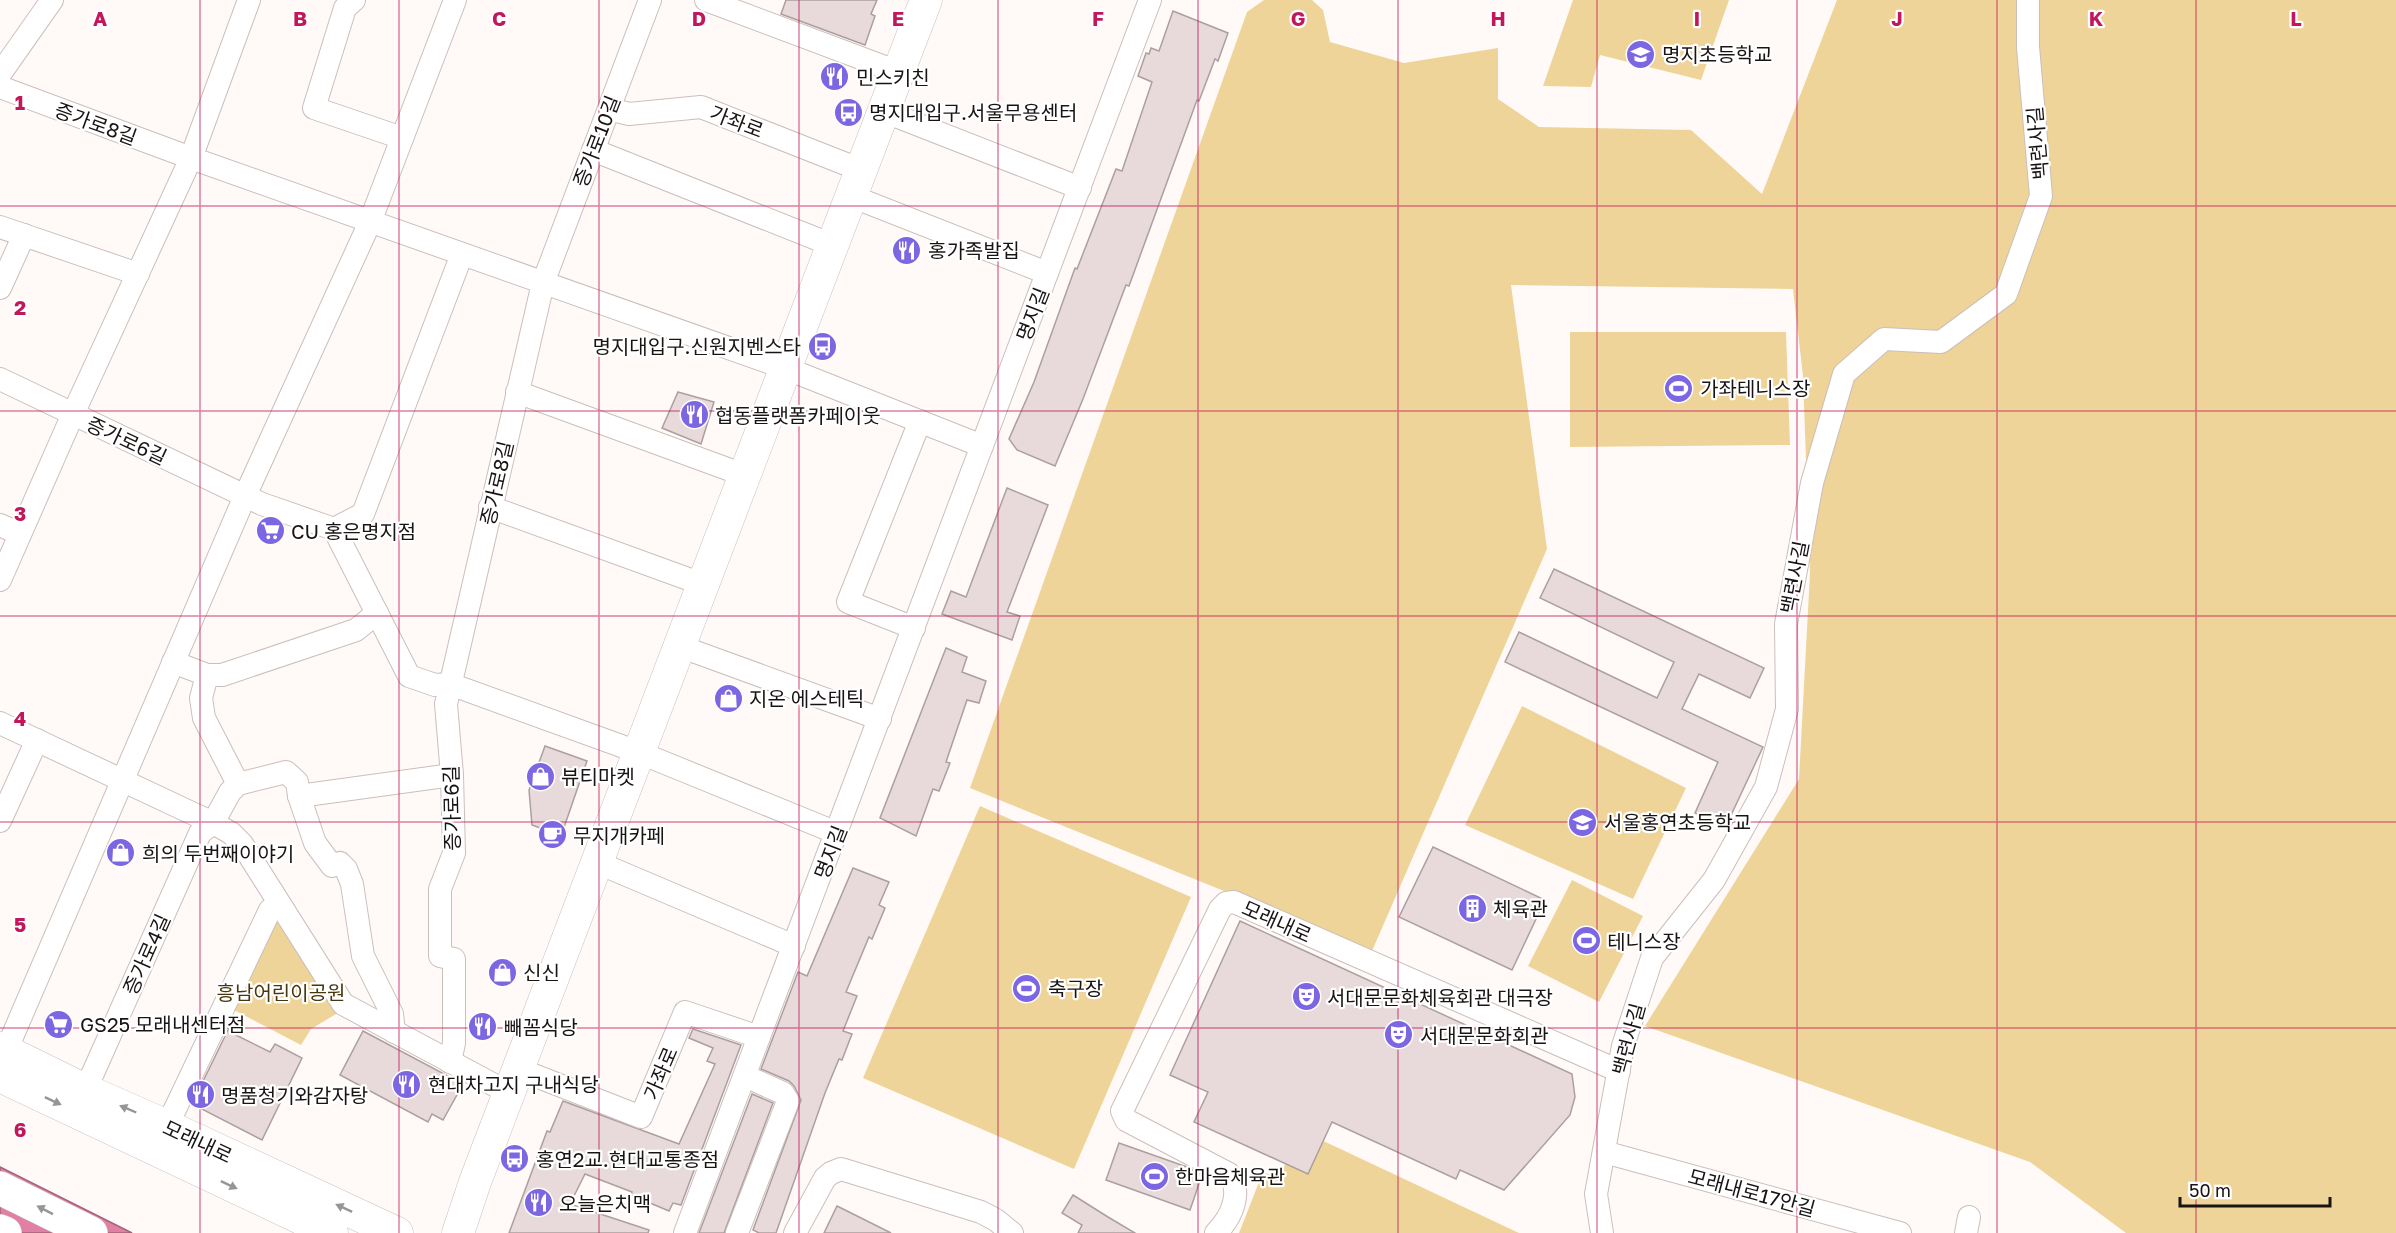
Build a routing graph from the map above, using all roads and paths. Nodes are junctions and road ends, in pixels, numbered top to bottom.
1 (52, 0) edge
2 (249, 0) edge
3 (354, 0) edge
4 (455, 0) edge
5 (650, 0) edge
6 (706, 0) edge
7 (926, 0) edge
8 (1150, 0) edge
9 (2028, 0) edge
10 (898, 72) junction
11 (0, 74) edge
12 (0, 87) edge
13 (609, 109) junction
14 (883, 111) junction
15 (402, 138) junction
16 (593, 150) junction
17 (191, 158) junction
18 (856, 183) junction
19 (1080, 188) junction
20 (370, 222) junction
21 (0, 227) edge
22 (24, 235) junction
23 (832, 245) junction
24 (462, 254) junction
25 (1047, 273) junction
26 (138, 274) junction
27 (543, 283) junction
28 (0, 288) edge
29 (785, 368) junction
30 (0, 379) edge
31 (517, 392) junction
32 (73, 414) junction
33 (920, 421) junction
34 (982, 446) junction
35 (744, 475) junction
36 (245, 496) junction
37 (490, 507) junction
38 (334, 529) junction
39 (10, 530) edge
40 (0, 580) edge
41 (702, 584) junction
42 (377, 612) junction
43 (914, 628) junction
44 (679, 646) junction
45 (173, 662) junction
46 (207, 675) junction
47 (450, 684) junction
48 (880, 719) junction
49 (0, 723) edge
50 (37, 740) junction
51 (638, 752) junction
52 (452, 775) junction
53 (122, 780) junction
54 (238, 784) junction
55 (299, 796) junction
56 (0, 821) edge
57 (213, 823) junction
58 (837, 832) junction
59 (596, 862) junction
60 (278, 904) junction
61 (794, 946) junction
62 (394, 1032) junction
63 (759, 1037) junction
64 (2, 1058) edge
65 (450, 1062) junction
66 (1619, 1071) junction
67 (744, 1076) junction
68 (513, 1081) junction
69 (83, 1089) junction
70 (167, 1126) junction
71 (1604, 1152) junction
72 (0, 1188) edge
73 (0, 1231) edge
74 (5, 1233) edge
75 (91, 1233) edge
76 (332, 1233) edge
77 (397, 1233) edge
78 (458, 1233) edge
79 (685, 1233) edge
80 (737, 1233) edge
81 (795, 1233) edge
82 (1012, 1233) edge
83 (1216, 1233) edge
84 (1602, 1233) edge
85 (1900, 1233) edge

1 - 11 street
2 - 17 street
3 - 15 street
4 - 15 street
5 - 13 street, 증가로10길
6 - 10 street
7 - 10 main road
8 - 19 street, 명지길
9 - 66 street, 백련사길
10 - 14 main road
12 - 17 street, 증가로8길
13 - 16 street, 증가로10길
13 - 18 street, 가좌로
14 - 18 main road
14 - 19 street
15 - 20 street
16 - 23 street
16 - 27 street, 증가로10길
17 - 20 street, 증가로8길
17 - 26 street
18 - 23 main road
18 - 25 street, 가좌로
19 - 25 street, 명지길
20 - 24 street, 증가로8길
20 - 36 street
21 - 22 street
22 - 26 street
22 - 28 street
23 - 29 main road
24 - 27 street, 증가로8길
24 - 38 street
25 - 34 street, 명지길
26 - 32 street
27 - 29 street, 증가로8길
27 - 31 street, 증가로8길
29 - 33 street
29 - 35 main road
30 - 32 street, 증가로6길
31 - 35 street
31 - 37 street, 증가로8길
32 - 36 street, 증가로6길
32 - 39 street, 증가로6길
33 - 34 street
33 - 43 street
34 - 43 street, 명지길
35 - 41 main road
36 - 38 street, 증가로6길
36 - 45 street
37 - 41 street
37 - 47 street, 증가로8길
38 - 42 street
39 - 40 street, 증가로6길
41 - 44 main road
42 - 46 street
42 - 47 street
43 - 48 street, 명지길
44 - 48 street
44 - 51 main road
45 - 46 street
45 - 53 street
46 - 54 street
47 - 51 street
47 - 52 street, 증가로6길
48 - 58 street, 명지길
49 - 50 street
50 - 53 street
50 - 56 street
51 - 58 street
51 - 59 main road
52 - 55 street
52 - 65 street, 증가로6길
53 - 57 street
53 - 64 street
54 - 55 street
54 - 57 street, 증가로4길
55 - 62 street
57 - 60 street
57 - 69 street, 증가로4길
58 - 61 street, 명지길
59 - 61 street
59 - 68 main road
60 - 62 street
60 - 70 street
61 - 63 street, 명지길
62 - 65 street
63 - 67 street, 명지길
63 - 68 street, 가좌로
64 - 69 main road, 모래내로
64 -> 76 main road, 모래내로
65 - 68 street
66 - 71 street, 백련사길
66 - 83 street, 모래내로
67 - 79 street, 명지길
67 - 80 street
68 - 78 main road
70 -> 69 main road, 모래내로
77 -> 70 main road, 모래내로
71 - 84 street, 백련사길
71 - 85 street, 모래내로17안길
75 -> 72 highway
73 - 74 highway
81 - 82 street

